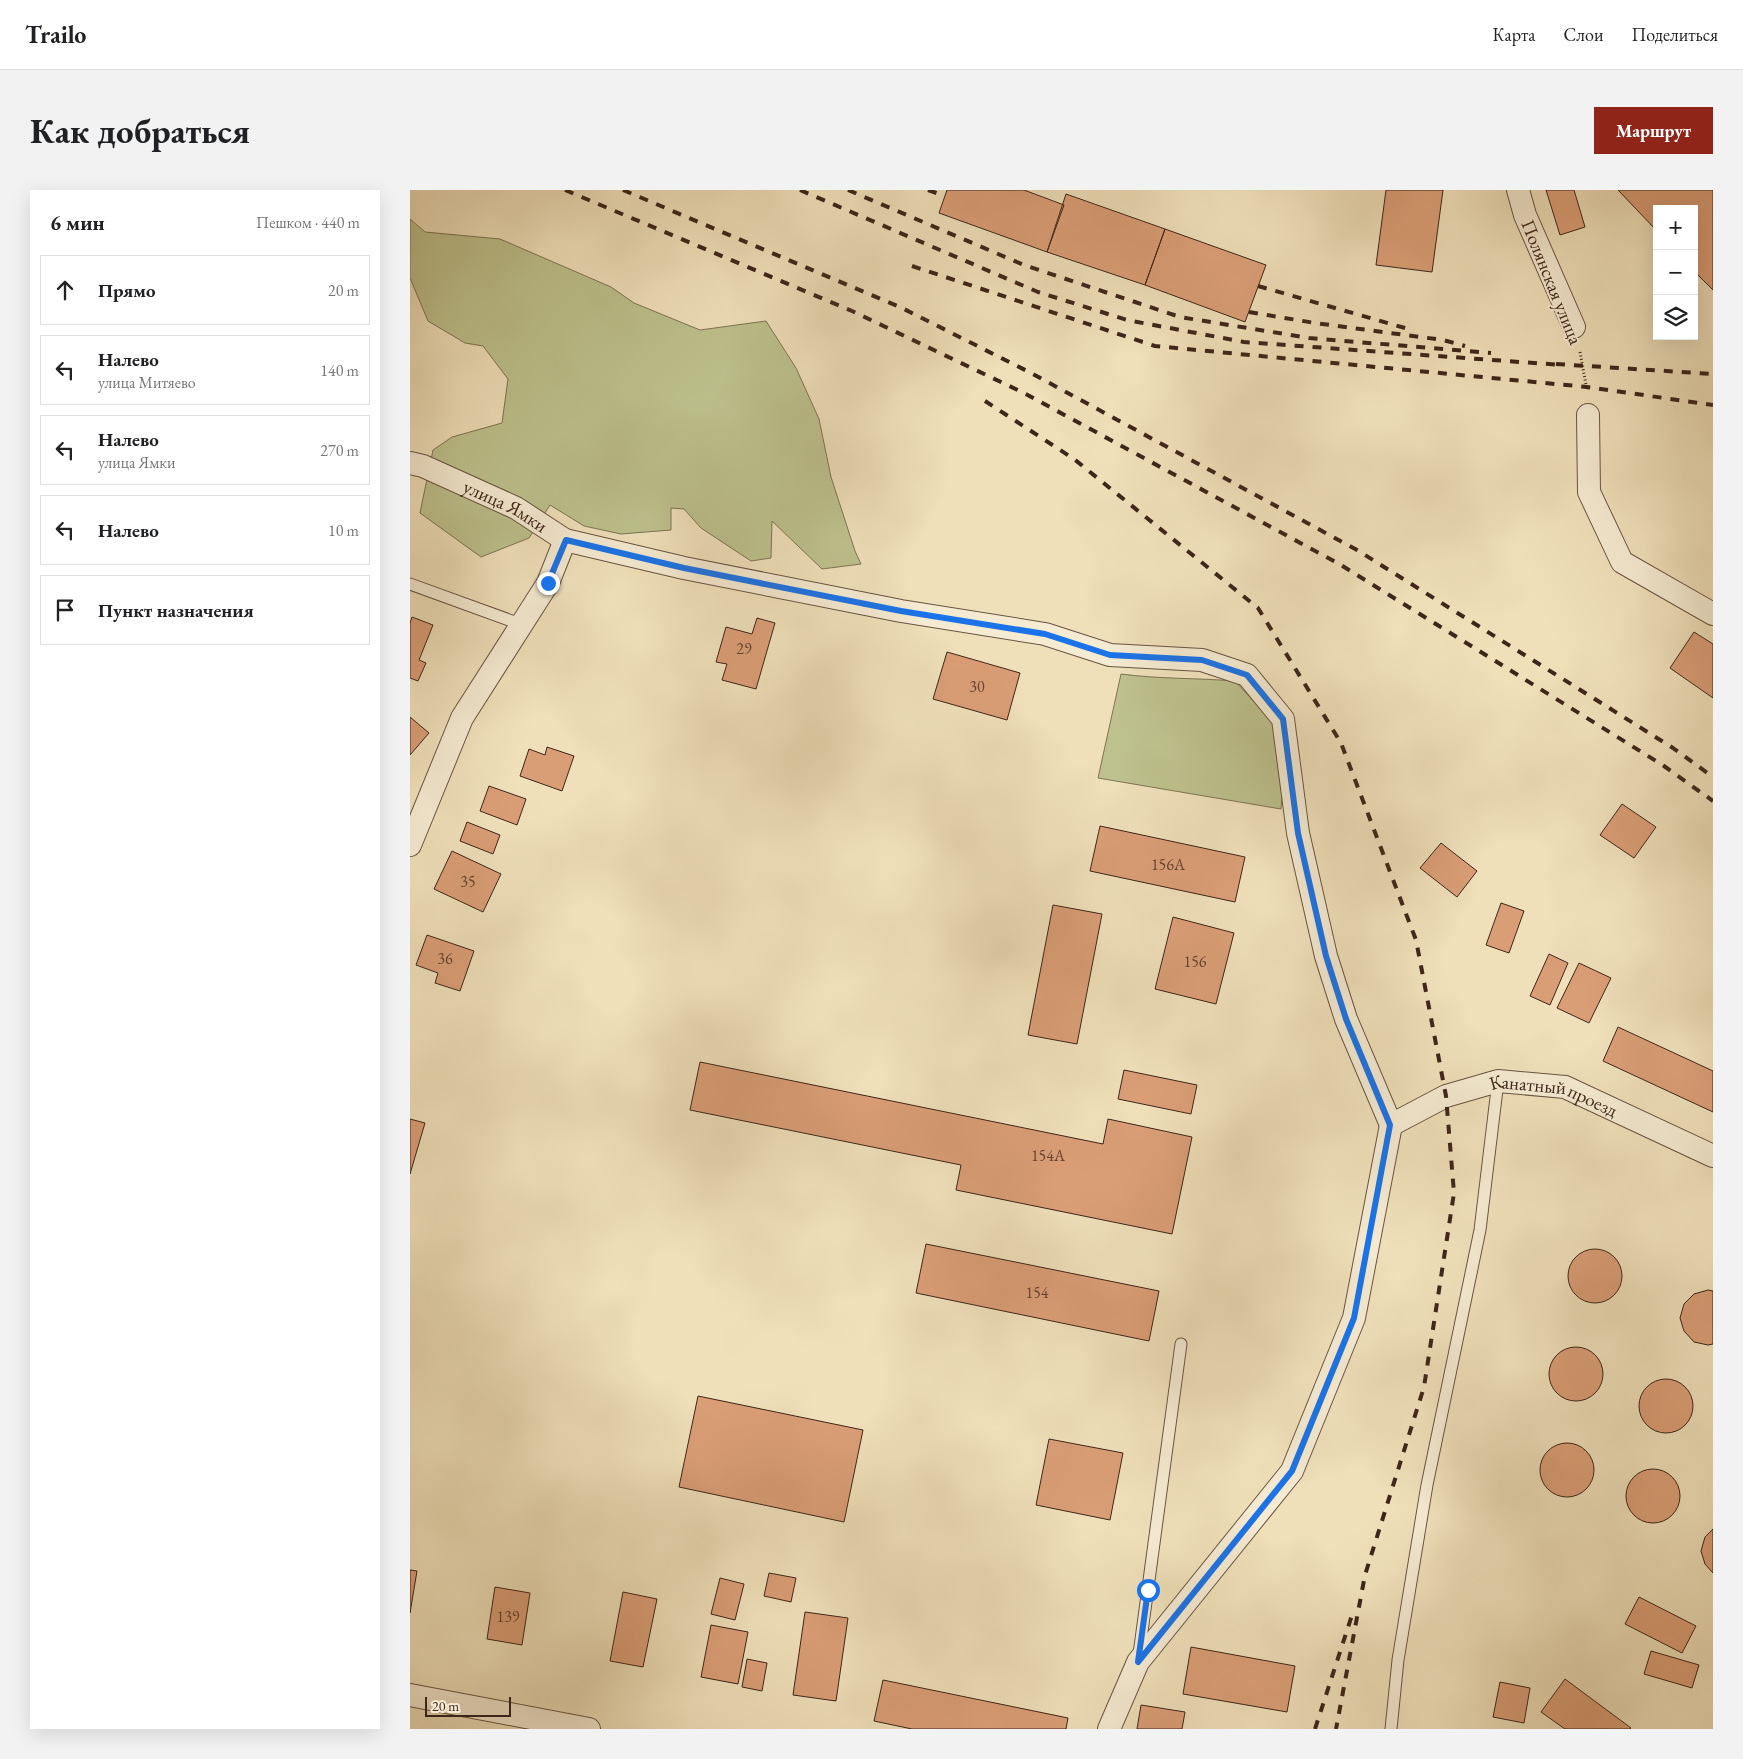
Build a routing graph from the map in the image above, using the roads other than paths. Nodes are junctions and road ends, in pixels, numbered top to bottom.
1 (1518, 190) edge
2 (1574, 327) road end
3 (1588, 416) road end
4 (410, 463) edge
5 (566, 540) junction
6 (410, 584) edge
7 (1713, 614) edge
8 (523, 625) junction
9 (410, 845) edge
10 (1498, 1081) junction
11 (1390, 1125) junction
12 (1713, 1156) edge
13 (1181, 1344) dead end
14 (1138, 1662) junction
15 (410, 1695) edge
16 (589, 1729) edge
17 (1109, 1729) edge
18 (1391, 1729) edge

1 - 2 street, Полянская улица
3 - 7 street
4 - 5 street, улица Ямки
5 - 8 street
5 - 11 street, улица Ямки
6 - 8 lane
8 - 9 street
10 - 11 street, Канатный проезд
10 - 12 street, Канатный проезд
10 - 18 lane
11 - 14 street
13 - 14 lane
14 - 17 street
15 - 16 street

